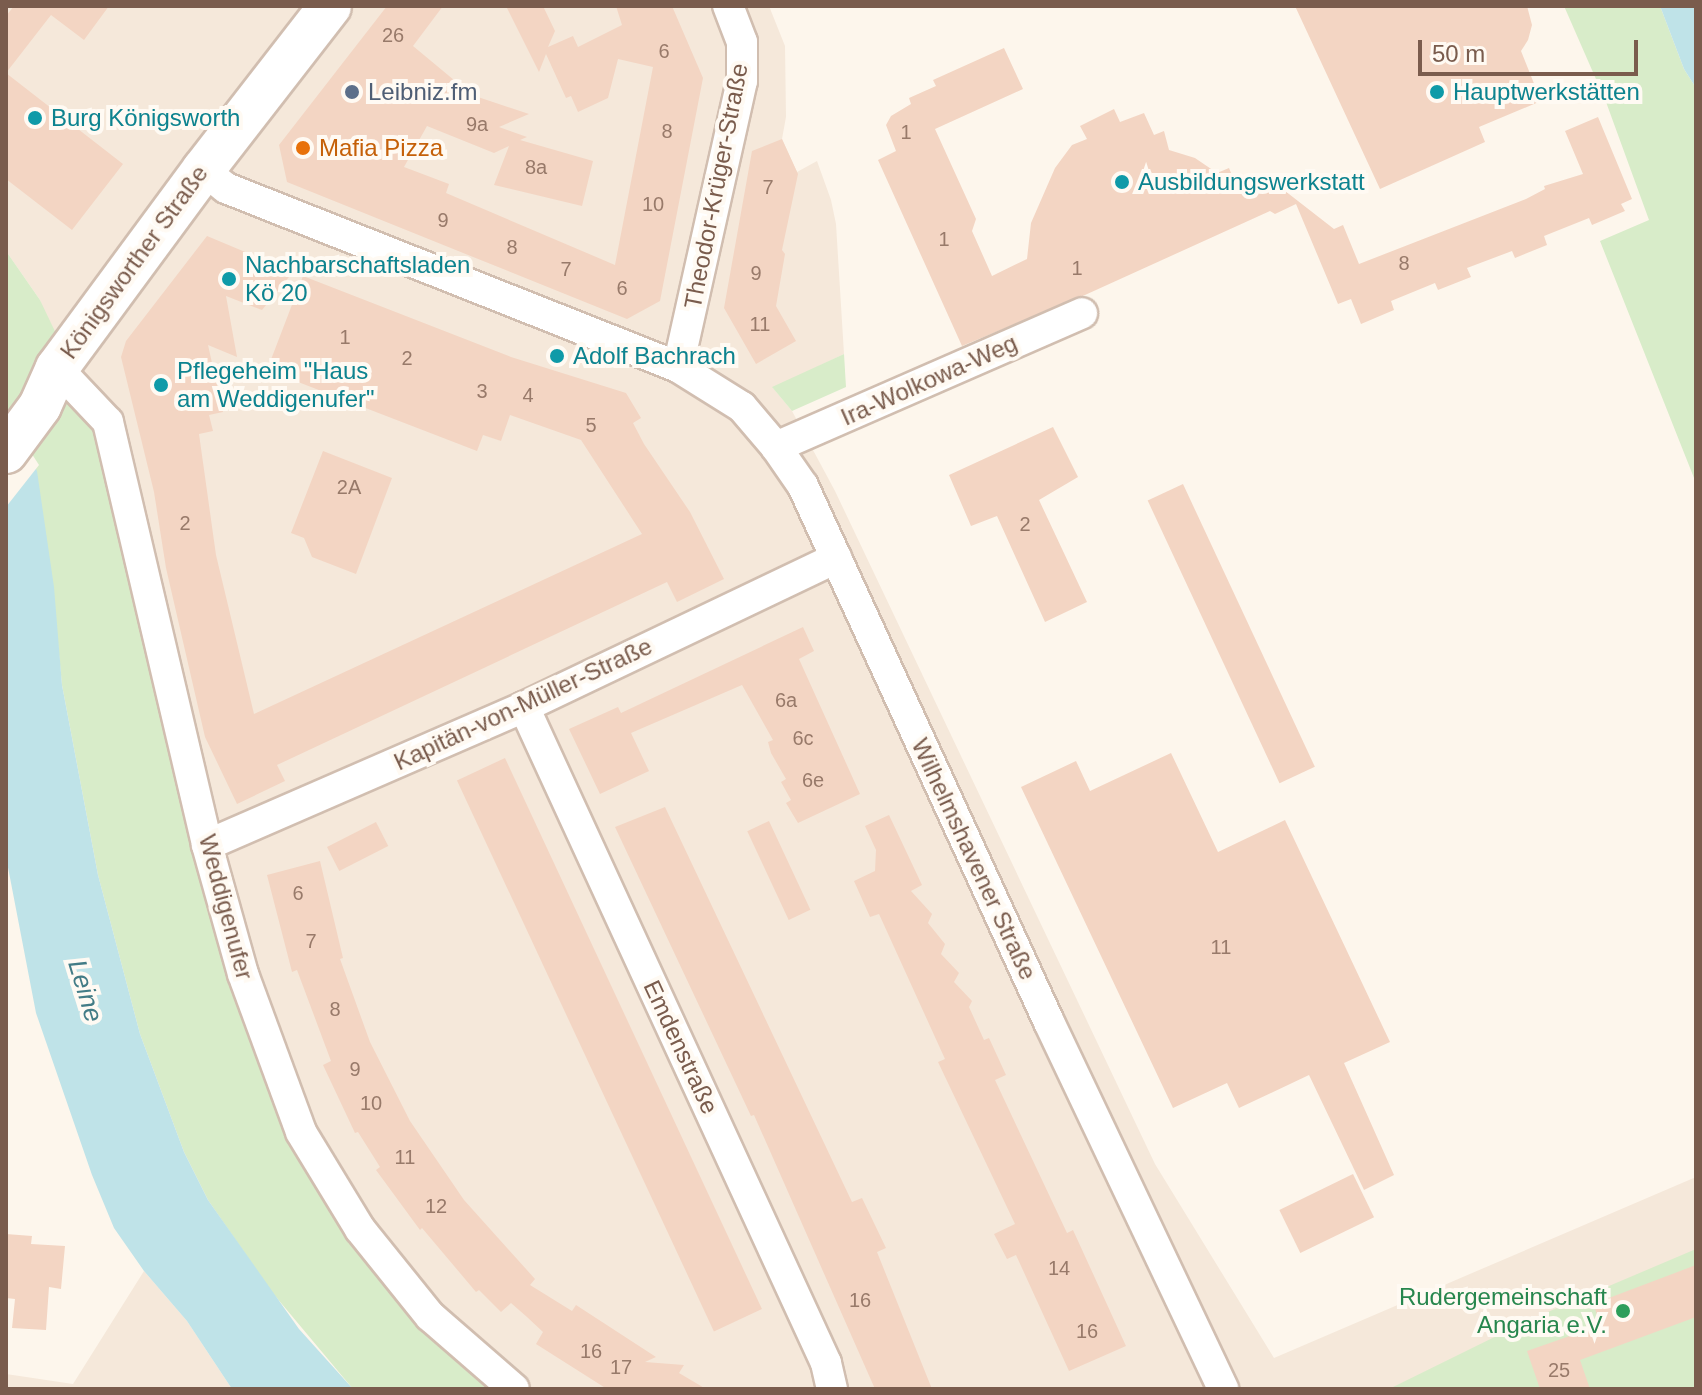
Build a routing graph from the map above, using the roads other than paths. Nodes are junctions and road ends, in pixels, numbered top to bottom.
1 (330, 6) edge
2 (728, 6) edge
3 (203, 170) junction
4 (1082, 313) dead end
5 (678, 367) junction
6 (57, 368) junction
7 (12, 422) edge
8 (776, 447) junction
9 (836, 558) junction
10 (524, 707) junction
11 (207, 845) junction
12 (514, 1389) edge
13 (832, 1389) edge
14 (1223, 1389) edge

1 - 3 street, Königsworther Straße
2 - 5 street, Theodor-Krüger-Straße
3 - 5 street, Wilhelmshavener Straße
3 - 6 street, Königsworther Straße
4 - 8 street, Ira-Wolkowa-Weg
5 - 8 street, Wilhelmshavener Straße
6 - 7 street, Königsworther Straße
6 - 11 street, Weddigenufer
8 - 9 street, Wilhelmshavener Straße
9 - 10 street, Kapitän-von-Müller-Straße
9 - 14 street, Wilhelmshavener Straße
10 - 11 street, Kapitän-von-Müller-Straße
10 - 13 street, Emdenstraße
11 - 12 street, Weddigenufer

